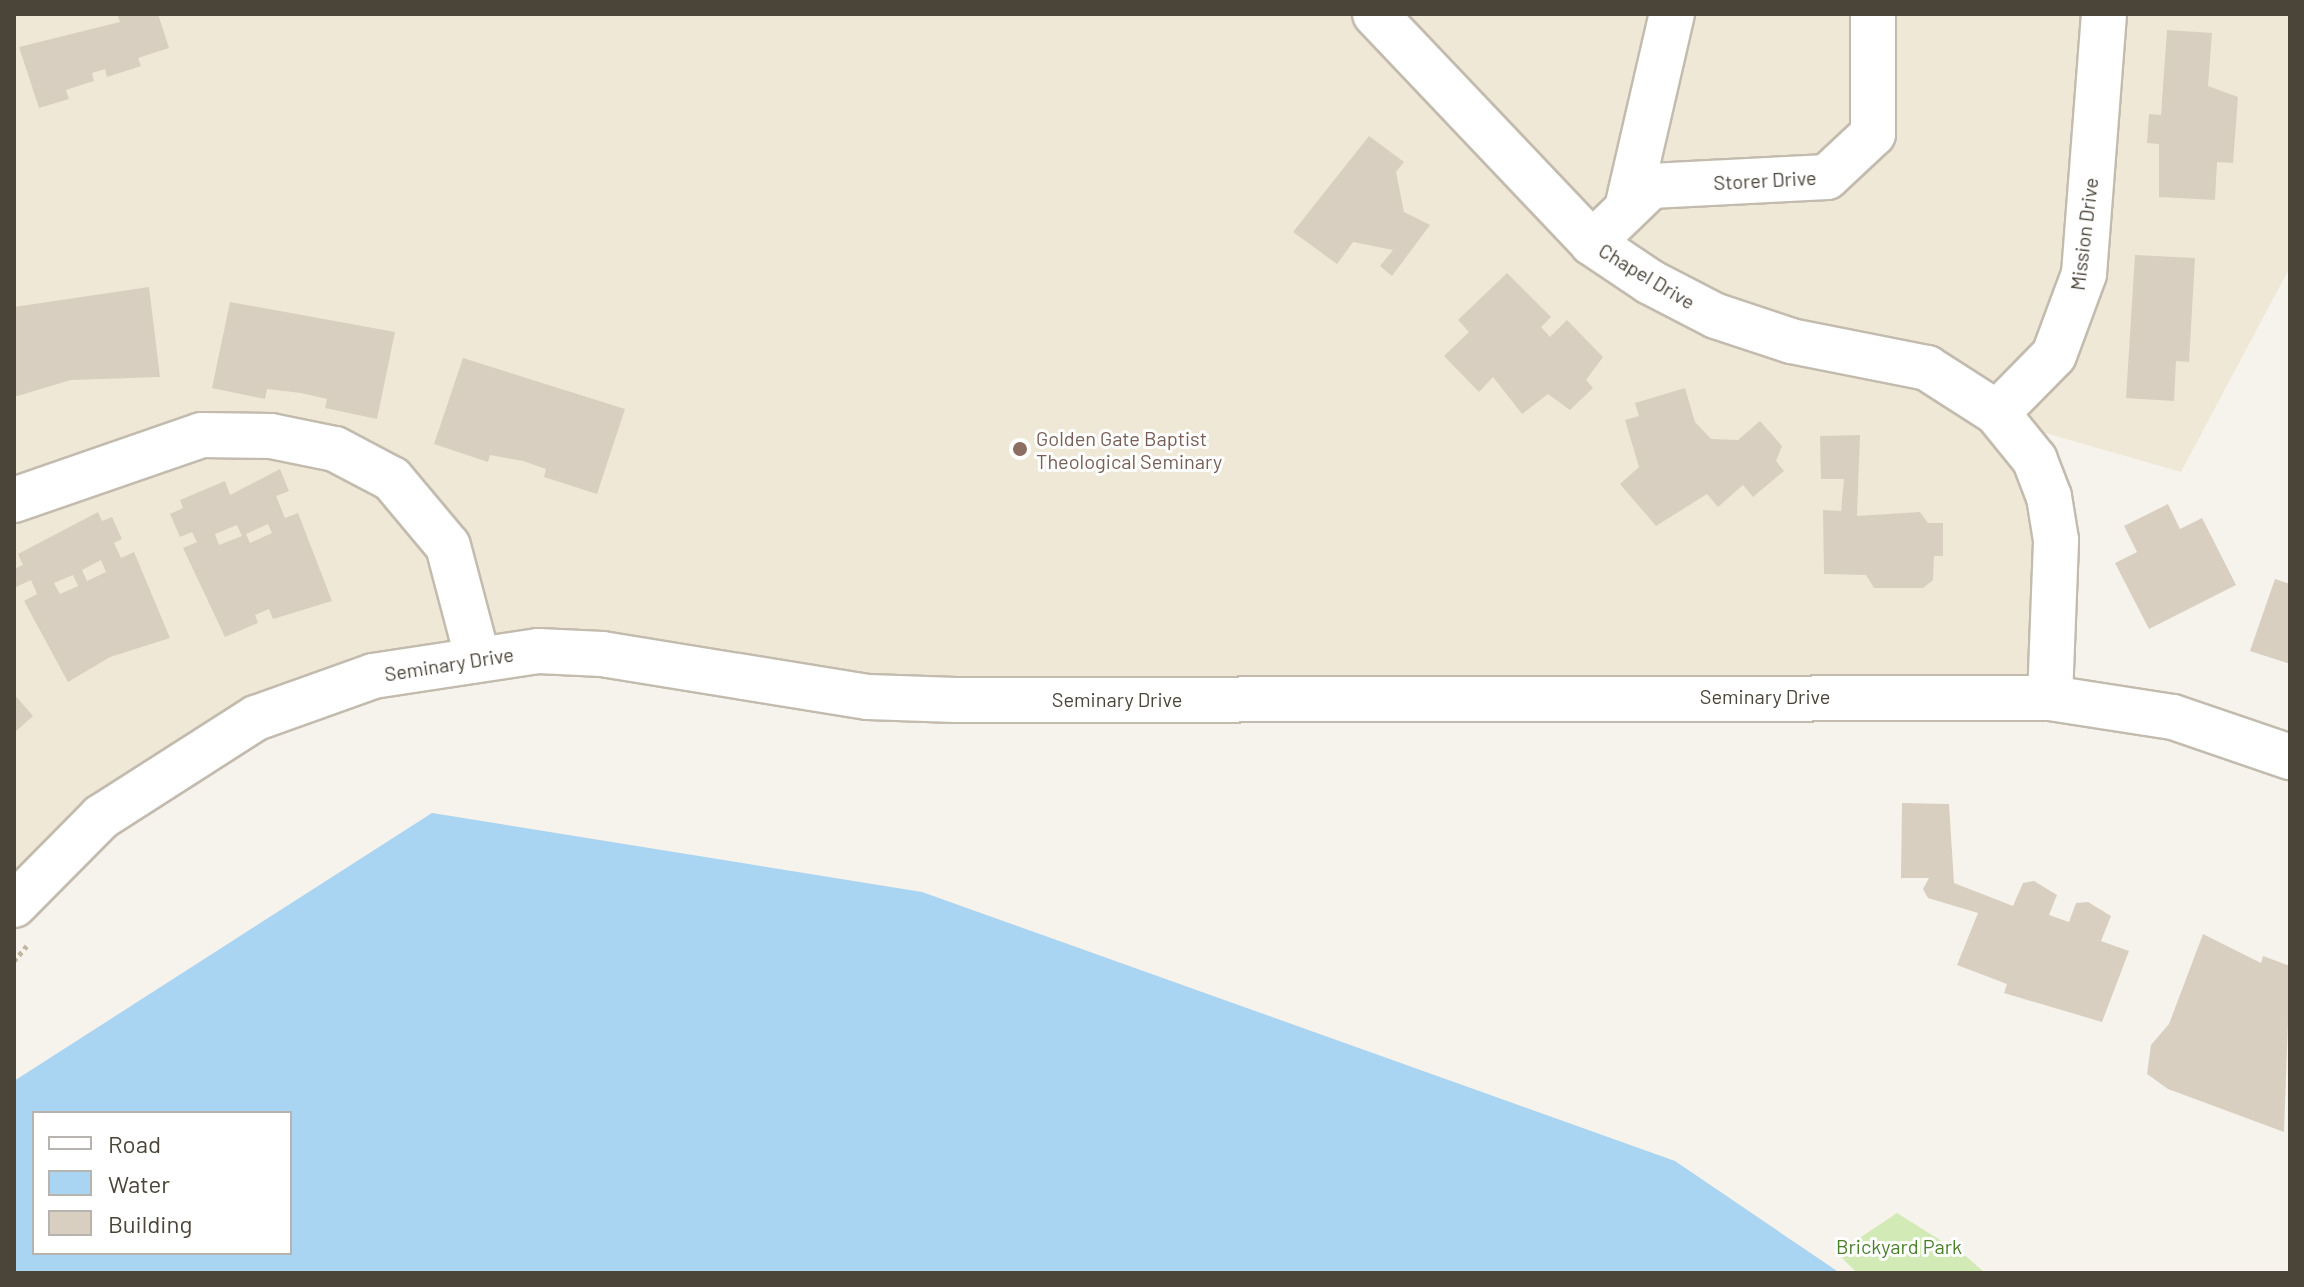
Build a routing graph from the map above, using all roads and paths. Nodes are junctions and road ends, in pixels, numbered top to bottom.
1 (1375, 14) edge
2 (1672, 14) edge
3 (1873, 14) edge
4 (2104, 14) edge
5 (1628, 204) junction
6 (1592, 243) junction
7 (1997, 413) junction
8 (14, 500) edge
9 (477, 656) junction
10 (2050, 698) junction
11 (2290, 757) edge
12 (24, 921) edge
13 (14, 961) edge

1 - 6 street, Chapel Drive
2 - 5 street
3 - 5 street, Storer Drive
4 - 7 street, Mission Drive
5 - 6 street, Storer Drive
6 - 7 street, Chapel Drive
7 - 10 street
8 - 9 street
9 - 10 street, Seminary Drive
9 - 12 street, Seminary Drive
10 - 11 street, Seminary Drive
12 - 13 path

